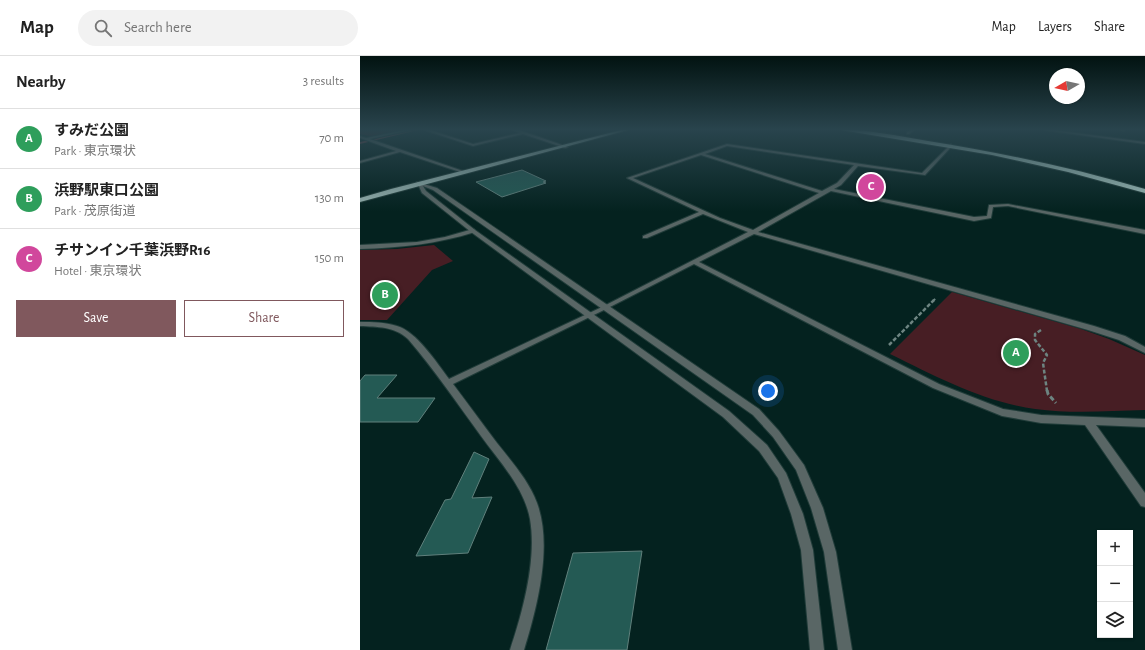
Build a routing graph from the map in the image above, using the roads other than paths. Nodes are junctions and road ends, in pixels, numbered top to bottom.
1 (379, 157) edge
2 (417, 157) edge
3 (516, 157) edge
4 (528, 157) edge
5 (693, 157) edge
6 (710, 157) edge
7 (807, 157) edge
8 (940, 157) edge
9 (1010, 157) edge
10 (507, 160) junction
11 (360, 162) edge
12 (857, 164) junction
13 (1099, 171) dead end
14 (461, 172) junction
15 (1121, 177) dead end
16 (419, 183) junction
17 (830, 189) junction
18 (1145, 191) edge
19 (824, 193) junction
20 (360, 200) edge
21 (703, 212) junction
22 (473, 231) junction
23 (753, 232) junction
24 (1145, 232) edge
25 (646, 237) dead end
26 (360, 247) edge
27 (694, 262) junction
28 (604, 308) junction
29 (591, 315) junction
30 (360, 324) edge
31 (1145, 350) edge
32 (448, 383) junction
33 (1088, 422) junction
34 (1145, 423) edge
35 (1145, 502) edge
36 (517, 650) edge
37 (817, 650) edge
38 (845, 650) edge

1 - 11 street
2 - 14 street
3 - 10 main road
4 - 10 main road
5 - 21 street
6 - 19 street
7 - 12 street
8 - 12 street
9 - 18 highway
10 - 14 main road
12 - 17 street
13 - 15 highway
14 - 16 main road
16 - 20 main road
16 - 22 street
16 - 28 street
17 - 19 street
17 - 24 street
19 - 23 street
21 - 23 street
21 - 25 street
22 - 26 street
22 - 29 street
23 - 27 street
23 - 31 street
27 - 28 street
27 - 33 street
28 - 29 street
28 - 38 street
29 - 32 street
29 - 37 street
30 - 32 street
32 - 36 street
33 - 34 street
33 - 35 street

